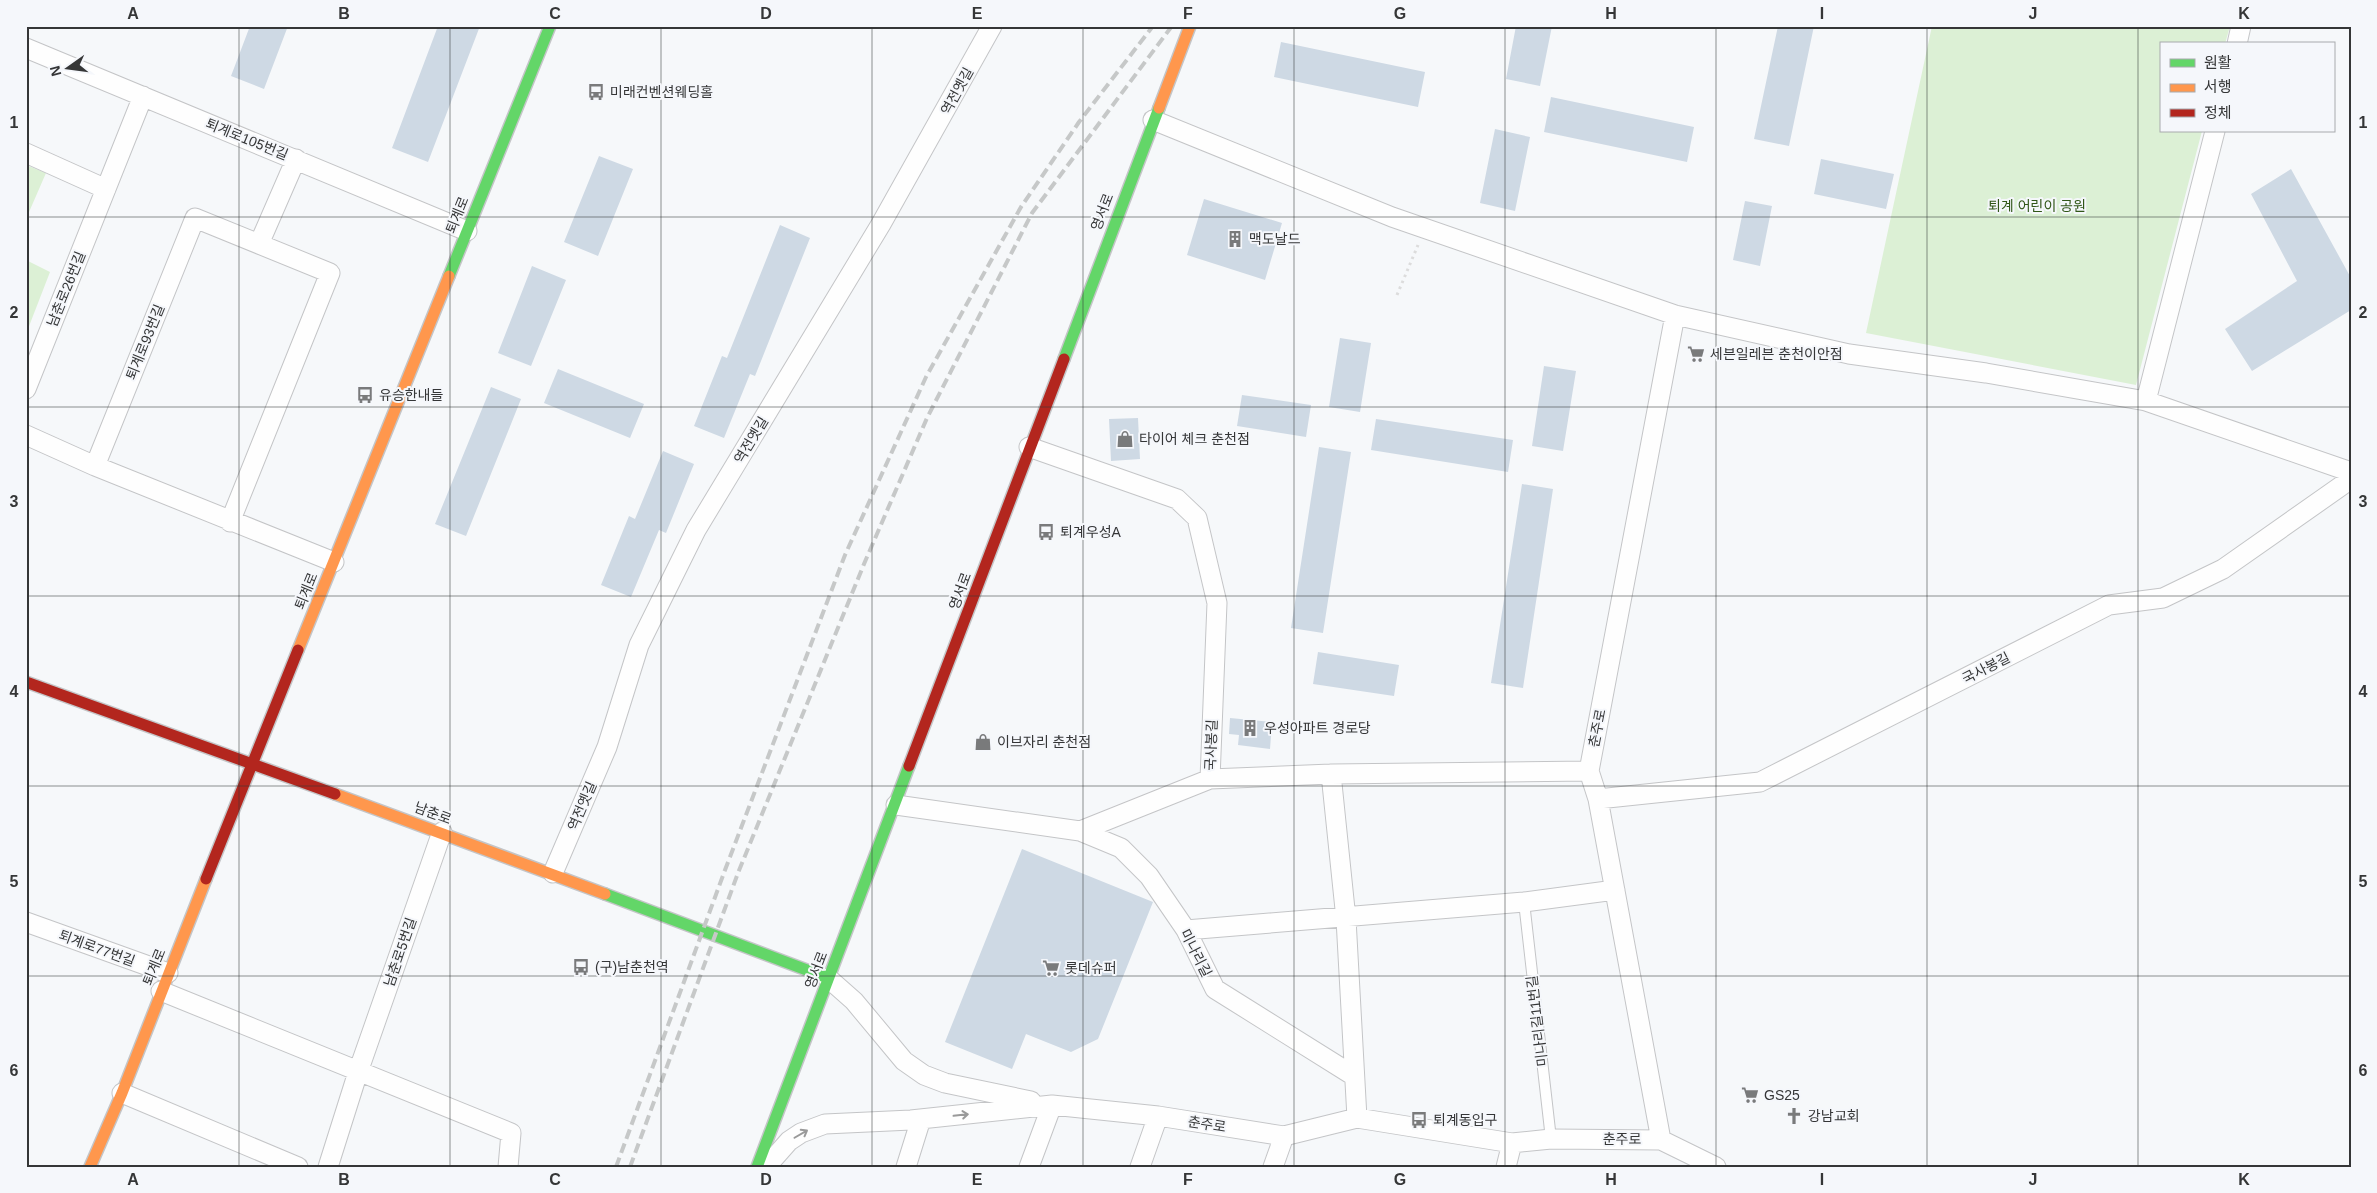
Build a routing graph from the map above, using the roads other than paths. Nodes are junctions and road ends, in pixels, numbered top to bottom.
1 (550, 26) edge
2 (992, 26) edge
3 (1190, 26) edge
4 (2241, 26) edge
5 (2237, 42) edge
6 (26, 48) edge
7 (143, 96) junction
8 (1153, 120) junction
9 (2215, 132) edge
10 (26, 153) edge
11 (296, 159) junction
12 (106, 189) junction
13 (467, 231) junction
14 (259, 244) junction
15 (1676, 315) junction
16 (26, 389) edge
17 (2146, 401) junction
18 (26, 435) edge
19 (1029, 447) junction
20 (95, 466) junction
21 (2351, 472) edge
22 (2351, 479) edge
23 (230, 522) junction
24 (334, 562) junction
25 (26, 682) edge
26 (253, 765) junction
27 (1588, 771) junction
28 (1331, 774) junction
29 (1210, 779) junction
30 (1598, 799) junction
31 (896, 805) junction
32 (1080, 831) junction
33 (442, 832) junction
34 (553, 873) junction
35 (1615, 890) junction
36 (1524, 902) junction
37 (1346, 918) junction
38 (26, 922) edge
39 (1186, 930) junction
40 (828, 978) junction
41 (164, 982) junction
42 (358, 1072) junction
43 (1354, 1076) junction
44 (122, 1092) junction
45 (1052, 1105) junction
46 (1158, 1116) junction
47 (1357, 1118) junction
48 (921, 1119) junction
49 (1284, 1136) junction
50 (1551, 1139) junction
51 (1661, 1140) junction
52 (1512, 1143) junction
53 (90, 1167) edge
54 (298, 1167) edge
55 (328, 1167) edge
56 (508, 1167) edge
57 (757, 1167) edge
58 (766, 1167) edge
59 (906, 1167) edge
60 (1029, 1167) edge
61 (1140, 1167) edge
62 (1273, 1167) edge
63 (1506, 1167) edge
64 (1716, 1167) edge

1 - 13 street, 퇴계로
2 - 34 street, 역전옛길
3 - 8 street, 영서로
4 - 5 street
6 - 7 street, 퇴계로105번길
7 - 11 street, 퇴계로105번길
7 - 12 street, 남춘로26번길
8 - 15 street
8 - 19 street, 영서로
9 - 17 street
10 - 12 street
11 - 13 street, 퇴계로105번길
11 - 14 street
12 - 16 street, 남춘로26번길
13 - 24 street, 퇴계로
14 - 20 street, 퇴계로93번길
14 - 23 street
15 - 17 street
15 - 27 street, 춘주로
17 - 21 street
18 - 20 street
19 - 29 street, 국사봉길
19 - 31 street, 영서로
20 - 23 street
22 - 30 street, 국사봉길
23 - 24 street
24 - 26 street, 퇴계로
25 - 26 street, 남춘로
26 - 33 street, 남춘로
26 - 41 street, 퇴계로
27 - 28 street, 국사봉길
27 - 30 street, 춘주로
28 - 29 street, 국사봉길
28 - 37 street
29 - 32 street, 미나리길
30 - 35 street, 춘주로
31 - 32 street, 미나리길
31 - 40 street, 영서로
32 - 39 street, 미나리길
33 - 34 street, 남춘로
33 - 42 street, 남춘로5번길
34 - 40 street, 남춘로
35 - 36 street
35 - 51 street, 춘주로
36 - 37 street
36 - 50 lane, 미나리길11번길
37 - 39 street
37 - 43 street
38 - 41 street, 퇴계로77번길
39 - 43 street, 미나리길
40 - 45 street
40 - 57 street, 영서로
41 - 42 street
41 - 44 street, 퇴계로
42 - 55 street, 남춘로5번길
42 - 56 street
43 - 47 street
44 - 53 street, 퇴계로
44 - 54 street
45 - 46 street, 춘주로
48 -> 45 street, 춘주로
45 - 60 street
46 - 49 street, 춘주로
46 - 61 street
47 - 49 street, 춘주로
47 - 52 street, 춘주로
58 -> 48 street, 춘주로
48 - 59 street
49 - 62 street
50 - 51 street, 춘주로
50 - 52 street, 춘주로
51 - 64 street, 춘주로
52 - 63 street

